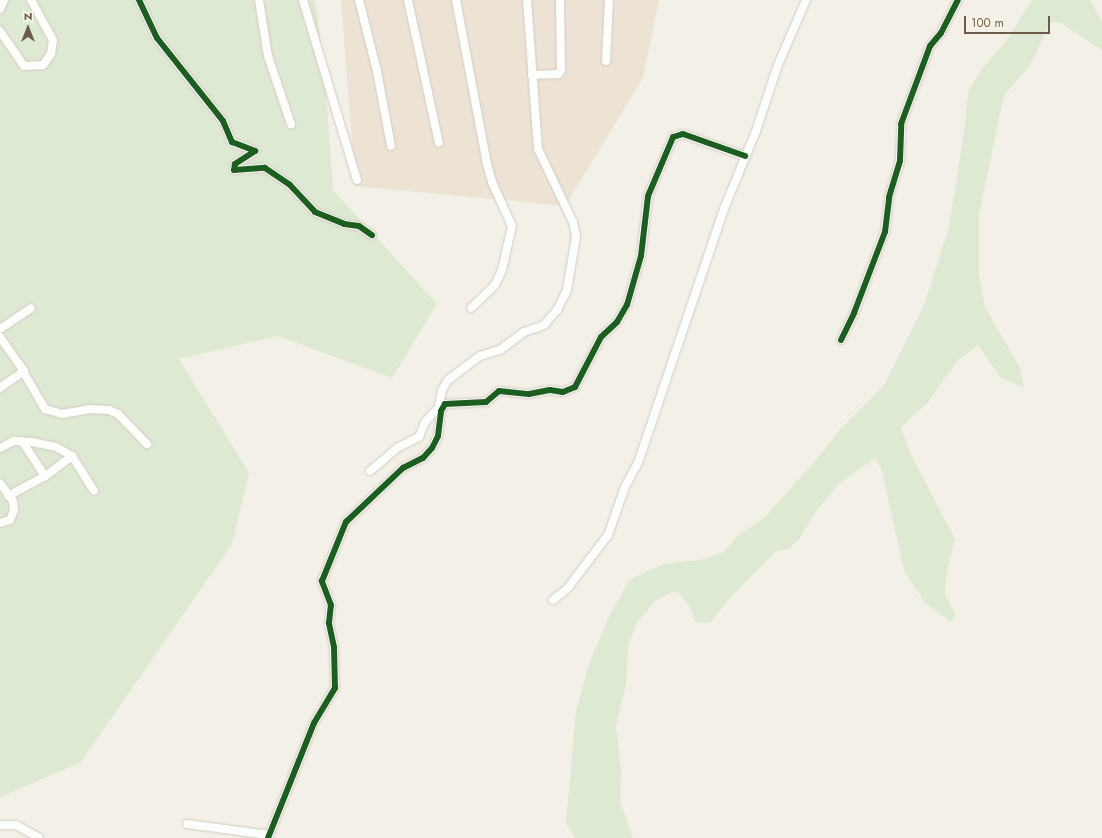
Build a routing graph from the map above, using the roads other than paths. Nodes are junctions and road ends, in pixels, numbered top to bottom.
1 (4, 0) edge
2 (31, 0) edge
3 (139, 0) edge
4 (259, 0) edge
5 (304, 0) edge
6 (359, 0) edge
7 (408, 0) edge
8 (456, 0) edge
9 (527, 0) edge
10 (560, 0) edge
11 (609, 0) edge
12 (806, 0) edge
13 (958, 0) edge
14 (0, 9) edge
15 (0, 31) edge
16 (606, 61) dead end
17 (532, 75) junction
18 (291, 124) dead end
19 (439, 143) dead end
20 (391, 146) dead end
21 (746, 156) junction
22 (357, 180) dead end
23 (372, 235) dead end
24 (31, 308) dead end
25 (471, 308) dead end
26 (0, 329) edge
27 (0, 337) edge
28 (841, 340) dead end
29 (24, 374) junction
30 (0, 388) edge
31 (442, 406) junction
32 (22, 441) junction
33 (147, 444) dead end
34 (0, 448) edge
35 (72, 456) junction
36 (370, 471) dead end
37 (45, 476) junction
38 (0, 483) edge
39 (94, 492) dead end
40 (8, 496) junction
41 (0, 523) edge
42 (553, 600) dead end
43 (187, 824) dead end
44 (0, 825) edge
45 (268, 836) edge
46 (39, 838) edge

1 - 14 street
2 - 15 street
3 - 23 street
4 - 18 street
5 - 22 street
6 - 20 street
7 - 19 street
8 - 25 street
9 - 17 street
10 - 17 street
11 - 16 street
12 - 21 street
13 - 28 street
17 - 31 street
21 - 31 street
21 - 42 street
24 - 26 street
27 - 29 street
29 - 30 street
29 - 33 street
31 - 36 street
31 - 45 street
32 - 34 street
32 - 35 street
32 - 37 street
35 - 37 street
35 - 39 street
37 - 40 street
38 - 40 street
40 - 41 street
43 - 45 street
44 - 46 street

